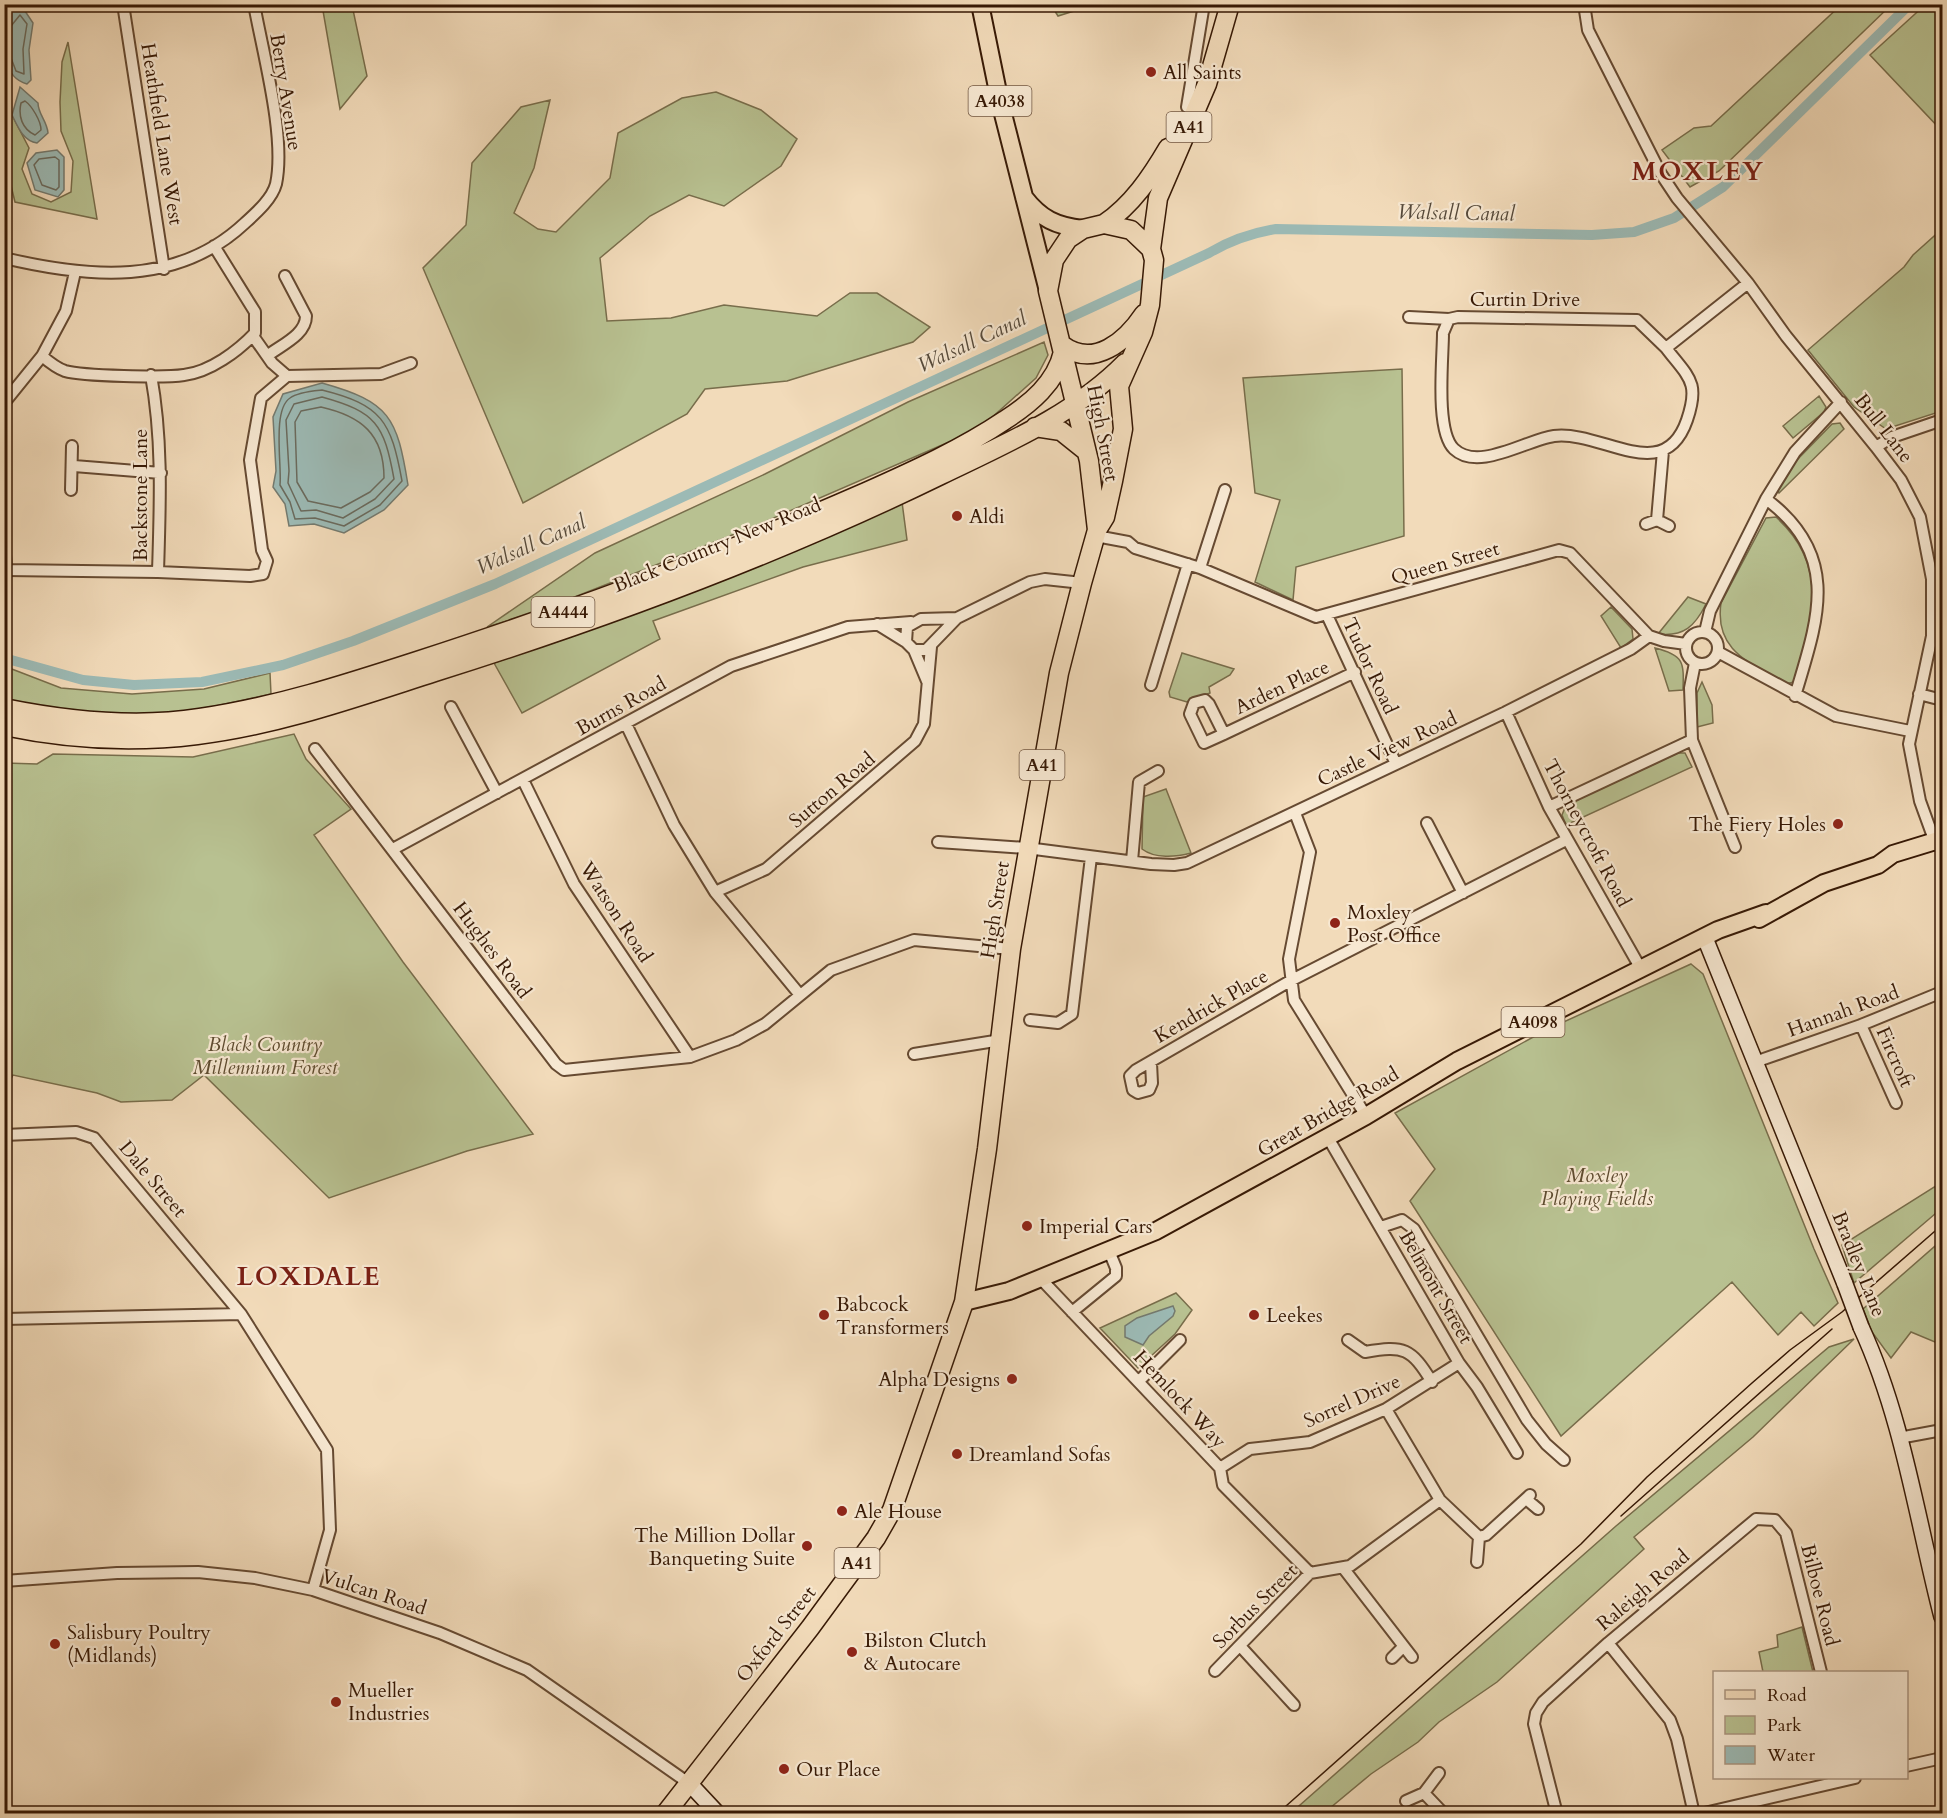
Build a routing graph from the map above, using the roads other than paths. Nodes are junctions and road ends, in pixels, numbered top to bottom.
1 (123, 4) edge
2 (254, 4) edge
3 (980, 4) edge
4 (1204, 4) edge
5 (1218, 4) edge
6 (1230, 4) edge
7 (1584, 4) edge
8 (1187, 107) junction
9 (1023, 197) junction
10 (1104, 224) junction
11 (1083, 229) junction
12 (214, 246) junction
13 (1153, 254) junction
14 (4, 258) edge
15 (165, 269) junction
16 (75, 272) junction
17 (285, 276) dead end
18 (1748, 283) junction
19 (1050, 299) junction
20 (1150, 300) junction
21 (1409, 317) dead end
22 (1449, 320) junction
23 (253, 336) junction
24 (1061, 343) junction
25 (1666, 348) junction
26 (1132, 355) junction
27 (42, 356) junction
28 (267, 356) junction
29 (411, 363) dead end
30 (151, 375) junction
31 (286, 376) junction
32 (1841, 402) junction
33 (4, 403) edge
34 (1076, 404) junction
35 (1942, 420) edge
36 (1035, 427) junction
37 (72, 446) dead end
38 (1876, 447) junction
39 (1663, 451) junction
40 (1087, 456) junction
41 (1118, 456) junction
42 (74, 466) junction
43 (162, 473) junction
44 (71, 490) dead end
45 (1225, 490) dead end
46 (1766, 499) junction
47 (1669, 526) dead end
48 (1096, 533) junction
49 (4, 540) edge
50 (1188, 564) junction
51 (1200, 568) junction
52 (6, 570) edge
53 (158, 572) junction
54 (1082, 582) junction
55 (1326, 615) junction
56 (957, 618) junction
57 (927, 620) junction
58 (911, 622) junction
59 (876, 623) junction
60 (1705, 632) junction
61 (1649, 636) junction
62 (934, 643) junction
63 (1686, 644) junction
64 (910, 646) junction
65 (1718, 652) junction
66 (1695, 663) junction
67 (1355, 672) junction
68 (927, 681) junction
69 (1151, 685) dead end
70 (1919, 693) junction
71 (1795, 696) junction
72 (1942, 700) edge
73 (451, 707) dead end
74 (4, 708) edge
75 (1506, 712) junction
76 (626, 724) junction
77 (4, 726) edge
78 (1910, 731) junction
79 (1224, 734) dead end
80 (1692, 740) junction
81 (315, 749) dead end
82 (1396, 764) junction
83 (1158, 771) dead end
84 (523, 780) junction
85 (497, 793) junction
86 (1549, 807) junction
87 (1295, 813) junction
88 (1427, 824) dead end
89 (1566, 840) junction
90 (938, 842) dead end
91 (1937, 846) edge
92 (1735, 847) dead end
93 (1027, 848) junction
94 (393, 849) junction
95 (1091, 857) junction
96 (1132, 861) junction
97 (715, 892) junction
98 (1463, 893) junction
99 (1705, 938) junction
100 (1011, 949) junction
101 (1641, 969) junction
102 (1290, 981) junction
103 (1942, 992) edge
104 (800, 995) junction
105 (1030, 1020) dead end
106 (1861, 1024) junction
107 (1000, 1041) junction
108 (914, 1054) dead end
109 (690, 1057) junction
110 (1755, 1062) junction
111 (1151, 1063) dead end
112 (1896, 1103) dead end
113 (1366, 1116) junction
114 (4, 1135) edge
115 (1327, 1136) junction
116 (1381, 1227) junction
117 (1109, 1251) junction
118 (1041, 1279) junction
119 (964, 1302) junction
120 (1072, 1312) junction
121 (241, 1314) junction
122 (4, 1319) edge
123 (1180, 1340) dead end
124 (1348, 1340) dead end
125 (1459, 1363) junction
126 (1139, 1381) junction
127 (1432, 1382) junction
128 (1386, 1409) junction
129 (1942, 1430) edge
130 (1899, 1438) junction
131 (1517, 1453) dead end
132 (1564, 1460) dead end
133 (1220, 1468) junction
134 (1440, 1500) junction
135 (1538, 1509) dead end
136 (1783, 1526) joint
137 (1479, 1537) junction
138 (1477, 1562) dead end
139 (1344, 1569) junction
140 (1310, 1574) junction
141 (4, 1581) edge
142 (313, 1590) junction
143 (1942, 1617) edge
144 (1608, 1643) junction
145 (1241, 1647) junction
146 (1403, 1647) junction
147 (1412, 1657) dead end
148 (1392, 1658) dead end
149 (1215, 1671) dead end
150 (1821, 1671) edge
151 (1294, 1706) dead end
152 (1942, 1758) edge
153 (1908, 1766) edge
154 (1439, 1773) dead end
155 (1844, 1779) edge
156 (690, 1784) junction
157 (1424, 1793) junction
158 (1406, 1801) dead end
159 (665, 1814) edge
160 (718, 1814) edge
161 (1444, 1814) edge
162 (1557, 1814) edge
163 (1694, 1814) edge
164 (1700, 1814) edge

1 - 15 street, Heathfield Lane West
2 - 12 street, Berry Avenue
3 - 9 main road, A4038
4 - 8 street
5 - 8 highway, A41
6 - 13 highway, A41
7 - 18 street, Bull Lane
8 - 10 highway, A41
9 - 11 main road
9 - 19 main road, A4038
10 - 11 highway, A41
10 - 13 highway, A41
11 - 19 highway, A41
12 - 15 street, Berry Avenue
12 - 23 street
13 - 20 highway, A41
14 - 16 street, Berry Avenue
15 - 16 street, Berry Avenue
16 - 27 street
17 - 28 street
18 - 25 street
18 - 32 street, Bull Lane
19 - 24 highway, A41
20 - 24 highway
20 - 26 highway, A41
21 - 22 street
22 - 25 street, Curtin Drive
22 - 39 street, Curtin Drive
23 - 28 street
23 - 30 street
24 - 34 highway, High Street / A41
24 - 74 highway, Black Country New Road / A4444
25 - 39 street, Curtin Drive
26 - 34 highway, Black Country New Road / A4444
26 - 41 highway, High Street / A41
27 - 30 street
27 - 33 street
28 - 31 street
29 - 31 street
30 - 43 street, Backstone Lane
31 - 53 street
32 - 38 street, Bull Lane
32 - 46 street
34 - 36 highway, Black Country New Road / A4444
34 - 40 highway, High Street / A41
35 - 38 street
36 - 40 highway
36 - 77 highway, Black Country New Road / A4444
37 - 42 street
38 - 70 street, Bull Lane
39 - 47 street
40 - 41 highway
40 - 48 highway, High Street / A41
41 - 48 highway, High Street / A41
42 - 43 street
42 - 44 street
43 - 53 street, Backstone Lane
45 - 51 street
46 - 60 street
46 - 71 street
48 - 50 street, Queen Street
48 - 54 highway, High Street / A41
49 - 52 street
50 - 51 street, Queen Street
50 - 69 street
51 - 55 street, Queen Street
52 - 53 street, Backstone Lane
54 - 56 street
54 - 93 highway, High Street / A41
55 - 61 street, Queen Street
55 - 67 street, Tudor Road
56 - 57 street
56 - 62 street
57 - 58 street
57 - 62 street
58 - 59 street, Burns Road
58 - 64 street
59 - 64 street
59 - 76 street, Burns Road
60 - 63 street
60 - 65 street
61 - 63 street
61 - 75 street, Castle View Road
62 - 64 street
62 - 68 street, Sutton Road
63 - 66 street
64 - 68 street, Sutton Road
65 - 66 street
65 - 71 street
66 - 80 street
67 - 79 street, Arden Place
67 - 82 street, Tudor Road
68 - 97 street, Sutton Road
70 - 72 street
70 - 78 street, Bull Lane
71 - 78 street
73 - 85 street
75 - 82 street, Castle View Road
75 - 86 street, Thorneycroft Road
76 - 84 street, Burns Road
76 - 97 street
78 - 91 street, Bull Lane
80 - 86 street
80 - 92 street
81 - 94 street, Hughes Road
82 - 87 street, Castle View Road
83 - 96 street
84 - 85 street, Burns Road
84 - 109 street, Watson Road
85 - 94 street, Burns Road
86 - 89 street, Thorneycroft Road
87 - 96 street, Castle View Road
87 - 102 street
88 - 98 street
89 - 98 street, Kendrick Place
89 - 101 street, Thorneycroft Road
90 - 93 street, Castle View Road
91 - 99 main road, Great Bridge Road / A4098
93 - 95 street, Castle View Road
93 - 100 highway, High Street / A41
94 - 109 street, Hughes Road
95 - 96 street, Castle View Road
95 - 105 street
97 - 104 street
98 - 102 street, Kendrick Place
99 - 101 main road, Great Bridge Road / A4098
99 - 110 street, Bradley Lane
100 - 104 street
100 - 107 highway, High Street / A41
101 - 113 main road, Great Bridge Road / A4098
102 - 111 street, Kendrick Place
102 - 113 street
103 - 106 street, Hannah Road
104 - 109 street
106 - 110 street, Hannah Road
106 - 112 street, Fircroft
107 - 108 street
107 - 119 highway, High Street / A41
110 - 130 street, Bradley Lane, bridge
113 - 115 main road, Great Bridge Road / A4098
114 - 121 street, Dale Street
115 - 116 street, Belmont Street
115 - 117 main road, Great Bridge Road / A4098
116 - 125 street, Belmont Street
116 - 132 street
117 - 118 main road, Great Bridge Road / A4098
117 - 120 street
118 - 119 main road, Great Bridge Road / A4098
118 - 120 street, Hemlock Way
119 - 156 highway, Oxford Street / A41
120 - 126 street, Hemlock Way
121 - 122 street
121 - 142 street, Dale Street
123 - 126 street
124 - 127 street
125 - 127 street, Sorrel Drive
125 - 131 street, Belmont Street
126 - 133 street, Hemlock Way
127 - 128 street, Sorrel Drive
128 - 133 street, Sorrel Drive
128 - 134 street
129 - 130 street
130 - 143 street, Bradley Lane
133 - 140 street, Hemlock Way
134 - 137 street
134 - 139 street, Sorbus Street
135 - 137 street
136 - 144 street, Raleigh Road
136 - 150 street, Bilboe Road
137 - 138 street
139 - 140 street, Sorbus Street
139 - 146 street
140 - 145 street, Sorbus Street
141 - 142 street, Vulcan Road
142 - 156 street, Vulcan Road
144 - 162 street, Raleigh Road
144 - 163 street
145 - 149 street, Sorbus Street
145 - 151 street
146 - 147 street
146 - 148 street
152 - 153 street
154 - 157 street
155 - 164 street
156 - 159 highway, Oxford Street / A41
156 - 160 street
157 - 158 street
157 - 161 street

